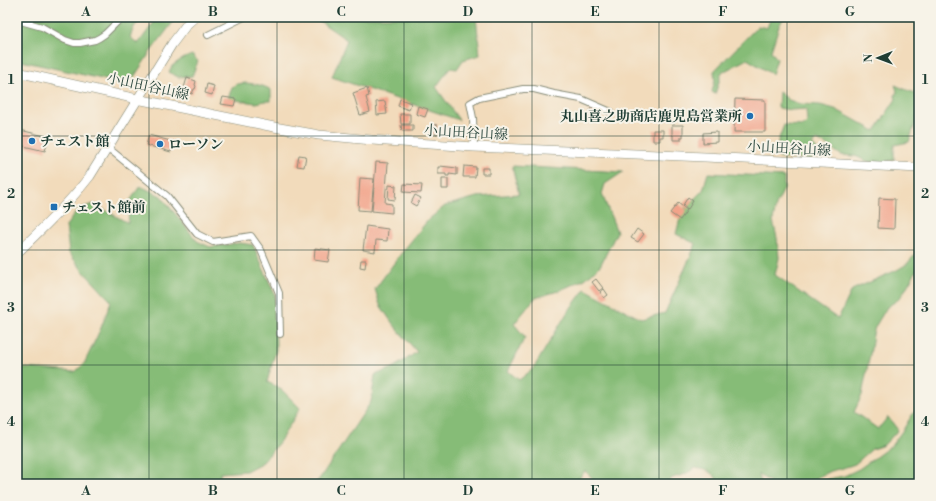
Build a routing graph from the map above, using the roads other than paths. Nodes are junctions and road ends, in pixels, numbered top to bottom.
1 (122, 17) edge
2 (195, 17) edge
3 (244, 17) edge
4 (17, 20) edge
5 (208, 35) dead end
6 (17, 72) edge
7 (137, 99) junction
8 (611, 112) dead end
9 (108, 147) junction
10 (474, 148) junction
11 (919, 168) edge
12 (17, 253) edge
13 (280, 334) dead end

1 - 4 street
2 - 7 main road
3 - 5 street
6 - 7 main road, 小山田谷山線
7 - 9 main road
7 - 10 main road, 小山田谷山線
8 - 10 street
9 - 12 main road
9 - 13 street
10 - 11 main road, 小山田谷山線

